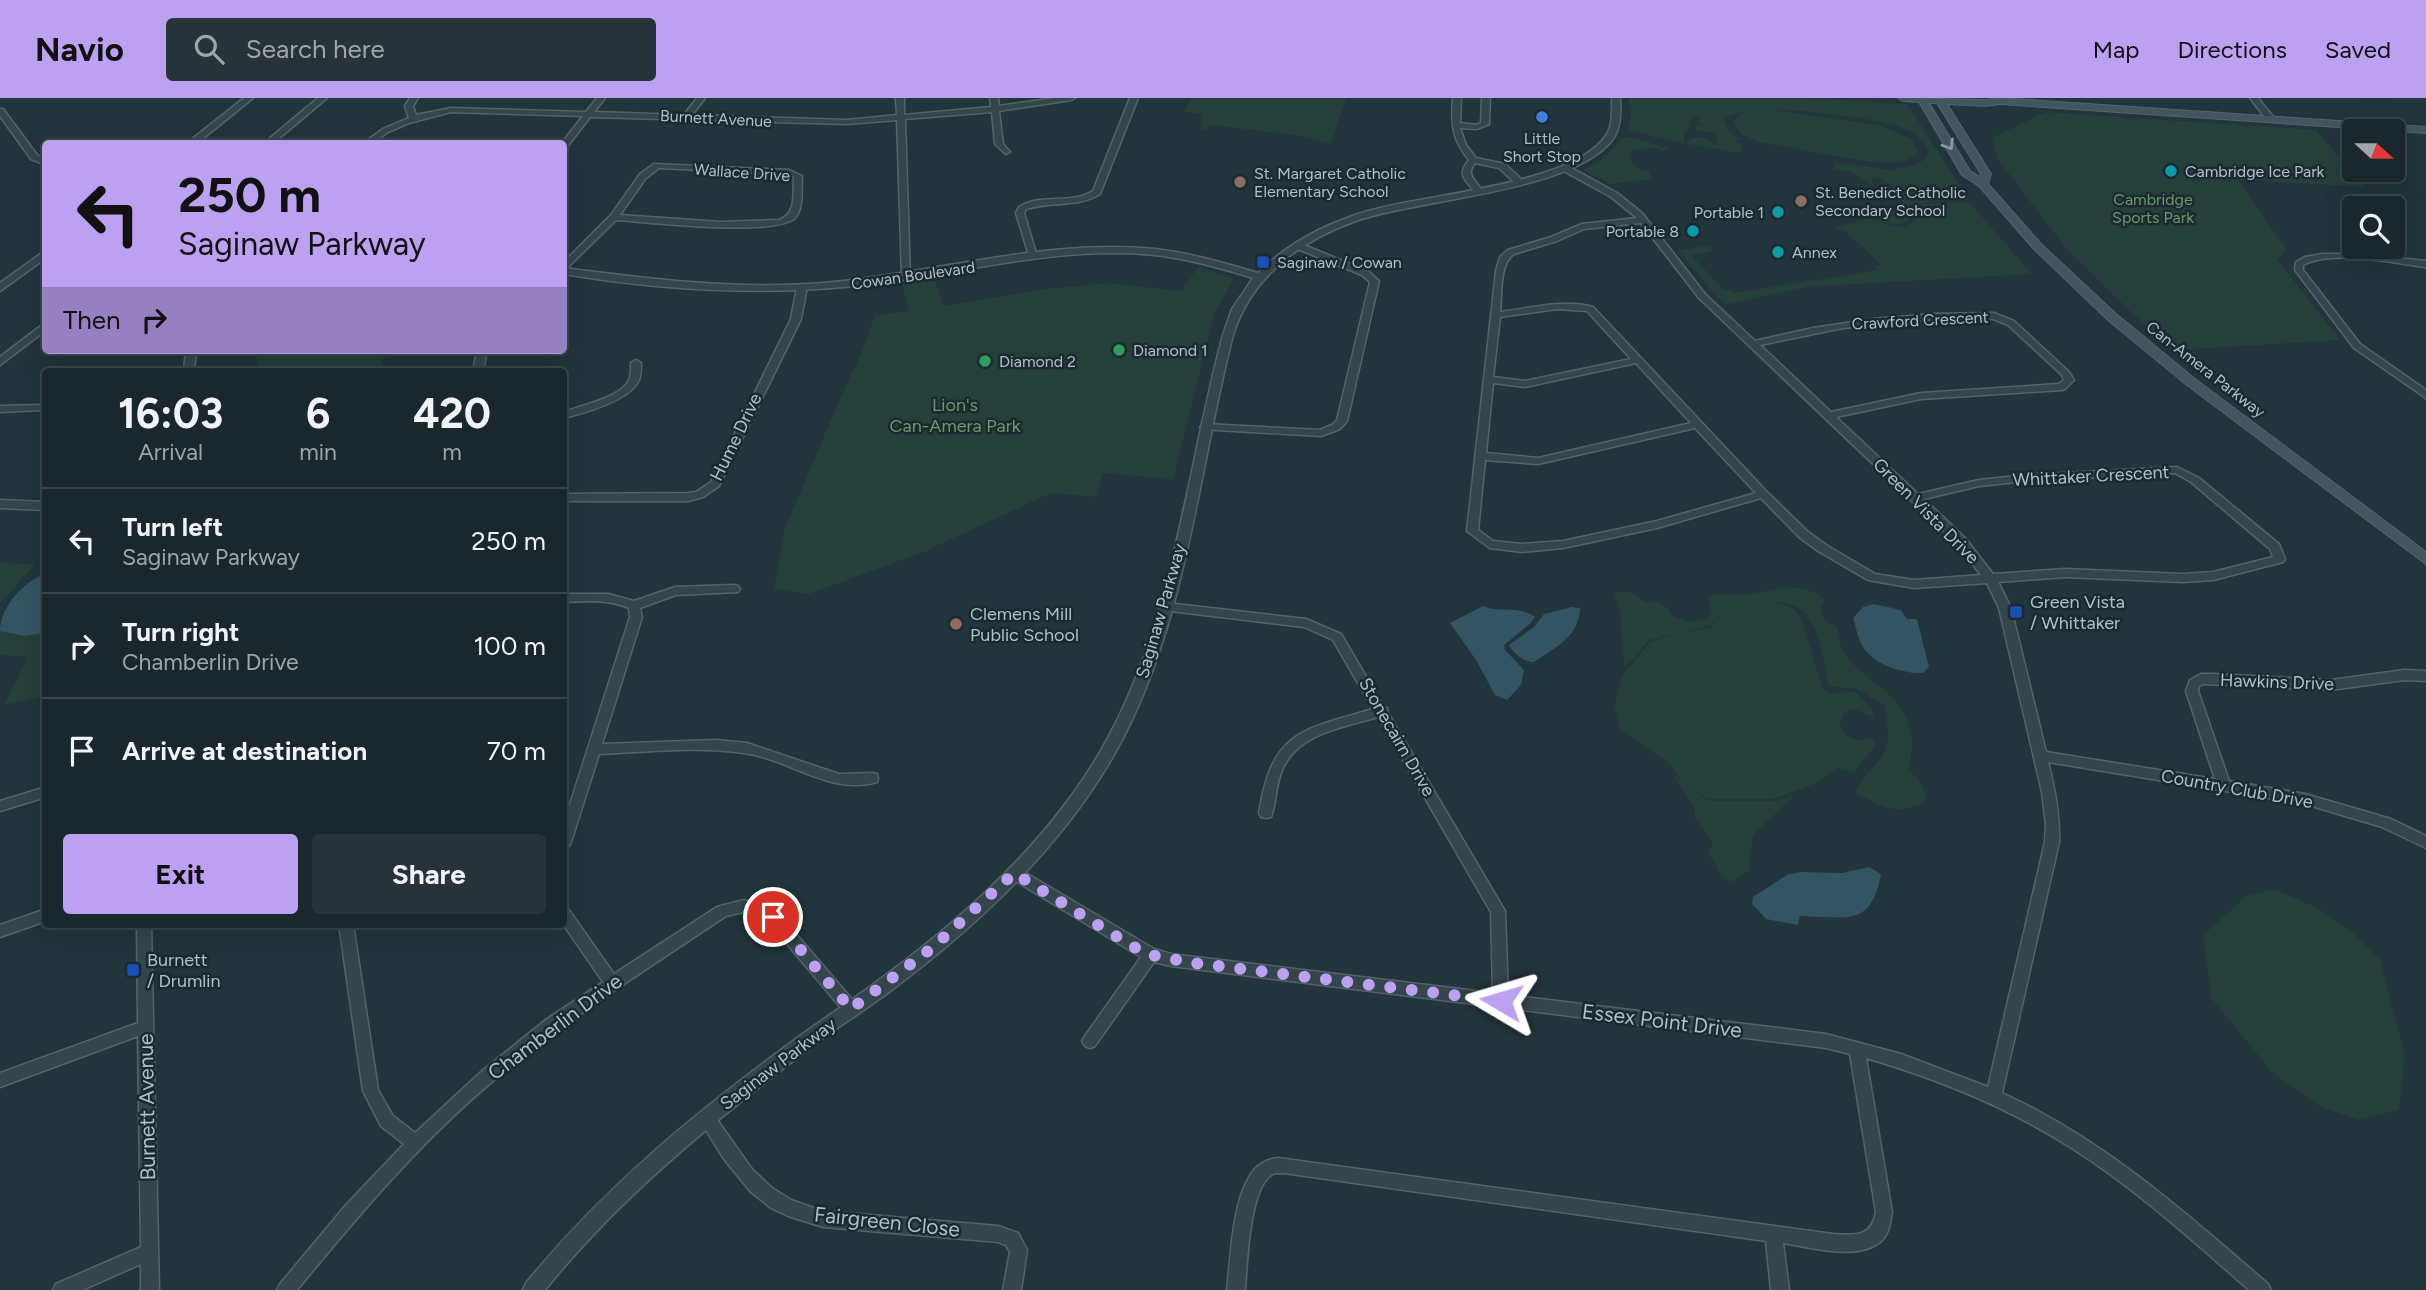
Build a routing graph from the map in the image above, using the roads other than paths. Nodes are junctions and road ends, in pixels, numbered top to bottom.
1 (249, 98) edge
2 (323, 98) edge
3 (414, 98) edge
4 (601, 98) edge
5 (701, 98) edge
6 (900, 98) edge
7 (994, 98) edge
8 (1071, 98) edge
9 (1134, 98) edge
10 (1457, 98) edge
11 (1486, 98) edge
12 (1616, 98) edge
13 (1903, 98) edge
14 (1986, 98) edge
15 (2254, 98) edge
16 (1922, 99) edge
17 (1939, 99) edge
18 (2000, 102) junction
19 (995, 109) junction
20 (0, 111) edge
21 (589, 113) junction
22 (686, 117) junction
23 (413, 118) junction
24 (901, 118) junction
25 (2270, 118) junction
26 (2337, 123) junction
27 (2426, 123) edge
28 (1456, 125) junction
29 (2426, 130) edge
30 (195, 140) edge
31 (272, 140) edge
32 (371, 140) edge
33 (567, 141) edge
34 (1006, 152) dead end
35 (1474, 160) junction
36 (42, 161) edge
37 (1565, 169) junction
38 (1518, 181) junction
39 (1983, 184) junction
40 (1477, 189) junction
41 (614, 217) junction
42 (1644, 220) junction
43 (1298, 246) junction
44 (42, 256) edge
45 (1033, 257) junction
46 (2426, 264) edge
47 (567, 265) edge
48 (567, 269) edge
49 (906, 277) junction
50 (1259, 277) junction
51 (0, 288) edge
52 (802, 288) junction
53 (1496, 315) junction
54 (42, 330) edge
55 (1754, 344) junction
56 (1638, 360) junction
57 (0, 362) edge
58 (636, 363) dead end
59 (1490, 380) junction
60 (2426, 395) edge
61 (0, 408) edge
62 (40, 408) dead end
63 (567, 414) edge
64 (1829, 416) junction
65 (1698, 424) junction
66 (1205, 427) junction
67 (1479, 456) junction
68 (1763, 494) junction
69 (567, 498) edge
70 (1915, 498) junction
71 (0, 503) edge
72 (42, 506) edge
73 (2426, 559) edge
74 (1992, 580) junction
75 (734, 589) dead end
76 (567, 598) edge
77 (634, 606) junction
78 (1166, 607) junction
79 (2426, 676) edge
80 (1382, 711) junction
81 (593, 749) junction
82 (2041, 756) junction
83 (872, 778) dead end
84 (2224, 786) junction
85 (42, 793) edge
86 (0, 806) edge
87 (1266, 813) dead end
88 (567, 832) edge
89 (2426, 842) edge
90 (1014, 873) junction
91 (42, 916) edge
92 (567, 918) edge
93 (144, 928) edge
94 (347, 928) edge
95 (0, 931) edge
96 (1151, 955) junction
97 (612, 983) junction
98 (1501, 1001) junction
99 (851, 1009) junction
100 (145, 1027) junction
101 (1090, 1041) dead end
102 (1857, 1048) junction
103 (0, 1080) edge
104 (1993, 1097) junction
105 (706, 1119) junction
106 (415, 1143) junction
107 (1773, 1233) junction
108 (149, 1252) junction
109 (62, 1290) edge
110 (150, 1290) edge
111 (286, 1290) edge
112 (533, 1290) edge
113 (1012, 1290) edge
114 (1236, 1290) edge
115 (1780, 1290) edge
116 (2262, 1290) edge

1 - 30 street
2 - 31 street
3 - 23 street
4 - 21 street
5 - 22 street
6 - 24 street
7 - 19 street
8 - 19 street, Burnett Avenue
9 - 45 street
10 - 28 street
11 - 28 street
12 - 37 street, Saginaw Parkway
13 - 16 main road
14 - 18 main road
15 - 25 street
16 - 17 main road
16 -> 39 main road, Can-Amera Parkway
17 - 18 main road
17 - 39 main road, Can-Amera Parkway
18 - 25 main road
19 - 24 street, Burnett Avenue
19 - 34 street
20 - 36 street
21 - 22 street, Burnett Avenue
21 - 23 street, Burnett Avenue
21 - 33 street
22 - 24 street, Burnett Avenue
23 - 32 street, Burnett Avenue
24 - 49 street
25 - 26 main road
26 - 27 main road
26 - 29 main road
28 - 35 street
35 - 38 street
35 - 40 street
37 - 38 street, Saginaw Parkway
37 - 42 street, Green Vista Drive
38 - 40 street, Saginaw Parkway
39 - 73 main road, Can-Amera Parkway
40 - 43 street, Saginaw Parkway
41 - 41 street, Wallace Drive
41 - 47 street, Wallace Drive
42 - 53 street
42 - 55 street, Green Vista Drive
43 - 50 street, Saginaw Parkway
43 - 66 street
44 - 51 street
45 - 49 street, Cowan Boulevard
45 - 50 street, Cowan Boulevard
46 - 60 street
48 - 52 street, Cowan Boulevard
49 - 52 street, Cowan Boulevard
50 - 66 street, Saginaw Parkway
52 - 69 street, Hume Drive
53 - 56 street
53 - 59 street
54 - 57 street
55 - 64 street, Green Vista Drive
55 - 64 street, Crawford Crescent
56 - 59 street
56 - 65 street
58 - 63 street
59 - 67 street
61 - 62 street
64 - 70 street, Green Vista Drive
65 - 67 street
65 - 68 street
66 - 78 street, Saginaw Parkway
67 - 68 street
68 - 74 street
70 - 74 street, Green Vista Drive
70 - 74 street, Whittaker Crescent
71 - 72 street
74 - 82 street, Green Vista Drive
75 - 77 street
76 - 77 street
77 - 81 street
78 - 80 street, Stonecairn Drive
78 - 90 street, Saginaw Parkway
79 - 84 street, Hawkins Drive
80 - 87 street
80 - 98 street, Stonecairn Drive
81 - 83 street
81 - 88 street
82 - 84 street, Country Club Drive
82 - 104 street, Green Vista Drive
84 - 89 street, Country Club Drive
85 - 86 street
90 - 96 street, Essex Point Drive
90 - 99 street, Saginaw Parkway
91 - 95 street
92 - 97 street
93 - 100 street, Burnett Avenue
94 - 106 street
96 - 98 street, Essex Point Drive
96 - 101 street
97 - 99 street, Chamberlin Drive
97 - 106 street, Chamberlin Drive
98 - 102 street, Essex Point Drive
99 - 105 street, Saginaw Parkway
100 - 103 street
100 - 108 street, Burnett Avenue
102 - 104 street, Essex Point Drive
102 - 107 street
104 - 116 street, Essex Point Drive
105 - 112 street, Saginaw Parkway
105 - 113 street, Fairgreen Close
106 - 111 street, Chamberlin Drive
107 - 114 street
107 - 115 street
108 - 109 street
108 - 110 street, Burnett Avenue

